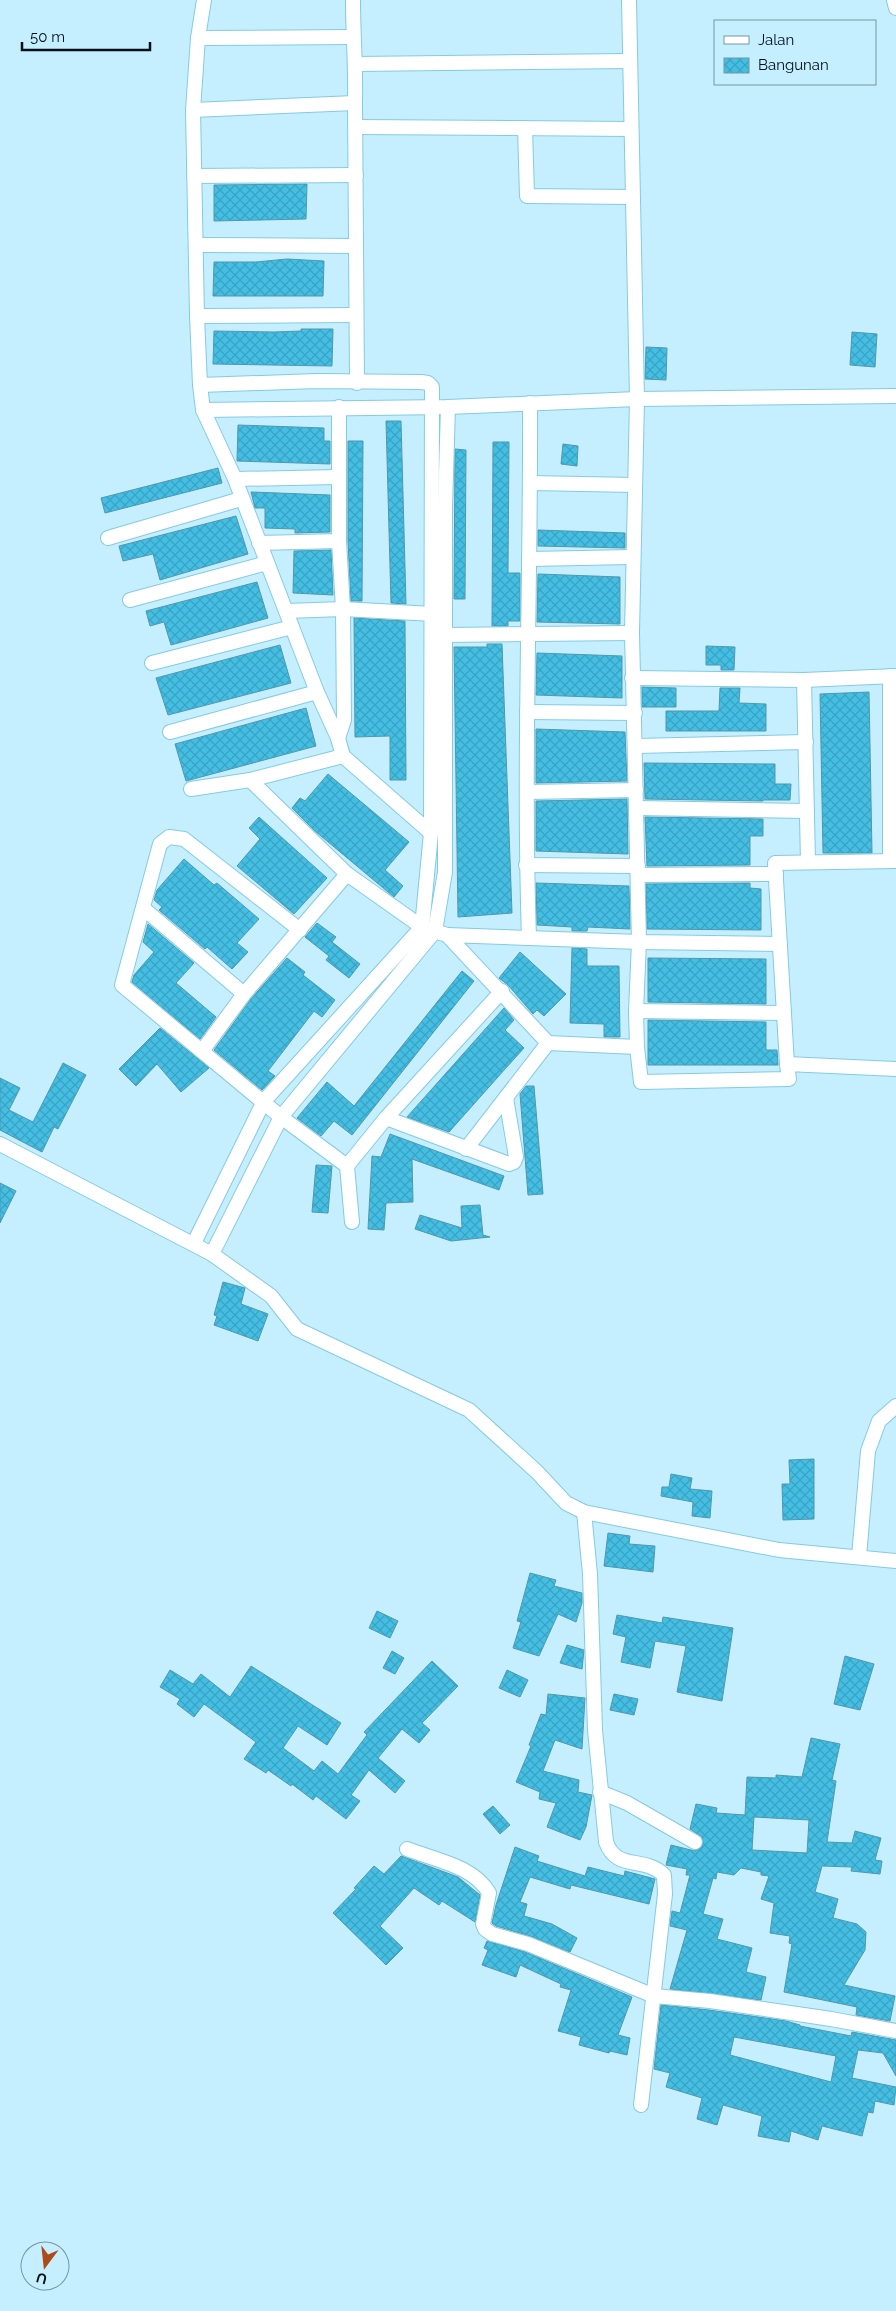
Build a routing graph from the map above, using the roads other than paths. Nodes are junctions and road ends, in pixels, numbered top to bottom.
1 (204, 0) edge
2 (353, 0) edge
3 (629, 0) edge
4 (894, 0) edge
5 (896, 8) edge
6 (353, 36) junction
7 (198, 38) junction
8 (630, 61) junction
9 (356, 64) junction
10 (355, 103) junction
11 (193, 110) junction
12 (356, 127) junction
13 (525, 128) junction
14 (631, 129) junction
15 (194, 176) junction
16 (356, 176) junction
17 (632, 197) junction
18 (197, 245) junction
19 (355, 246) junction
20 (356, 315) junction
21 (197, 316) junction
22 (357, 382) junction
23 (200, 385) junction
24 (896, 396) edge
25 (637, 399) junction
26 (530, 403) junction
27 (339, 407) junction
28 (431, 407) junction
29 (448, 407) junction
30 (203, 410) junction
31 (339, 477) junction
32 (235, 479) junction
33 (530, 483) junction
34 (635, 485) junction
35 (242, 499) junction
36 (108, 538) dead end
37 (339, 541) junction
38 (259, 542) junction
39 (632, 558) junction
40 (529, 559) junction
41 (267, 563) junction
42 (130, 600) dead end
43 (343, 609) junction
44 (286, 611) junction
45 (433, 614) junction
46 (292, 627) junction
47 (527, 633) junction
48 (632, 633) junction
49 (445, 635) junction
50 (152, 663) dead end
51 (893, 676) edge
52 (632, 678) junction
53 (804, 680) junction
54 (317, 692) junction
55 (527, 712) junction
56 (635, 713) junction
57 (170, 732) dead end
58 (338, 738) junction
59 (806, 742) junction
60 (636, 746) junction
61 (343, 756) junction
62 (250, 780) junction
63 (191, 789) dead end
64 (636, 790) junction
65 (528, 792) junction
66 (637, 808) junction
67 (807, 811) junction
68 (431, 833) junction
69 (893, 861) edge
70 (808, 862) junction
71 (526, 865) junction
72 (638, 871) junction
73 (347, 874) junction
74 (776, 874) junction
75 (143, 908) junction
76 (300, 930) junction
77 (435, 931) junction
78 (529, 938) junction
79 (639, 942) junction
80 (780, 944) junction
81 (502, 992) junction
82 (244, 994) junction
83 (636, 1011) junction
84 (784, 1012) junction
85 (548, 1042) junction
86 (637, 1047) junction
87 (202, 1051) junction
88 (788, 1064) junction
89 (896, 1068) edge
90 (506, 1098) junction
91 (264, 1101) junction
92 (282, 1117) junction
93 (386, 1118) junction
94 (0, 1144) edge
95 (466, 1149) junction
96 (347, 1166) junction
97 (352, 1222) dead end
98 (194, 1243) junction
99 (212, 1254) junction
100 (896, 1406) edge
101 (584, 1512) junction
102 (860, 1557) junction
103 (896, 1561) edge
104 (600, 1792) junction
105 (695, 1842) dead end
106 (407, 1849) dead end
107 (654, 1996) junction
108 (896, 2031) edge
109 (641, 2105) dead end

1 - 7 street
2 - 6 street
3 - 8 street
4 - 5 street
6 - 7 street
6 - 9 street
7 - 11 street
8 - 9 street
8 - 14 street
9 - 10 street
10 - 11 street
10 - 12 street
11 - 15 street
12 - 13 street
12 - 16 street
13 - 14 street
13 - 17 street
14 - 17 street
15 - 16 street
15 - 18 street
16 - 19 street
17 - 25 street
18 - 19 street
18 - 21 street
19 - 20 street
20 - 21 street
20 - 22 street
21 - 23 street
22 - 23 street
22 - 28 street
23 - 30 street
24 - 25 street
25 - 26 street
25 - 34 street
26 - 29 street
26 - 33 street
27 - 28 street
27 - 30 street
27 - 31 street
28 - 29 street
28 - 45 street
29 - 49 street
30 - 32 street
31 - 32 street
31 - 37 street
32 - 35 street
33 - 34 street
33 - 40 street
34 - 39 street
35 - 36 street
35 - 38 street
37 - 38 street
37 - 43 street
38 - 41 street
39 - 40 street
39 - 48 street
40 - 47 street
41 - 42 street
41 - 44 street
43 - 44 street
43 - 45 street
43 - 58 street
44 - 46 street
45 - 68 street
46 - 50 street
46 - 54 street
47 - 48 street
47 - 49 street
47 - 55 street
48 - 52 street
49 - 77 street
51 - 53 street
51 - 69 street
52 - 53 street
52 - 56 street
53 - 59 street
54 - 57 street
54 - 58 street
55 - 56 street
55 - 65 street
56 - 60 street
58 - 61 street
59 - 60 street
59 - 67 street
60 - 64 street
61 - 62 street
61 - 68 street
62 - 63 street
62 - 73 street
64 - 65 street
64 - 66 street
65 - 71 street
66 - 67 street
66 - 72 street
67 - 70 street
68 - 77 street
69 - 70 street
70 - 74 street
71 - 72 street
71 - 78 street
72 - 74 street
72 - 79 street
73 - 76 street
73 - 77 street
74 - 80 street
75 - 76 street
75 - 82 street
75 - 87 street
76 - 82 street
77 - 78 street
77 - 81 street
77 - 91 street
77 - 92 street
78 - 79 street
79 - 80 street
79 - 83 street
80 - 84 street
81 - 85 street
81 - 93 street
82 - 87 street
83 - 84 street
83 - 86 street
84 - 88 street
85 - 86 street
85 - 90 street
86 - 88 street
87 - 91 street
88 - 89 street
90 - 95 street
90 - 95 street
91 - 92 street
91 - 98 street
92 - 96 street
92 - 99 street
93 - 95 street
93 - 96 street
94 - 98 street
96 - 97 street
98 - 99 street
99 - 101 street
100 - 102 street
101 - 102 street
101 - 104 street
102 - 103 street
104 - 105 street
104 - 107 street
106 - 107 street
107 - 108 street
107 - 109 street

